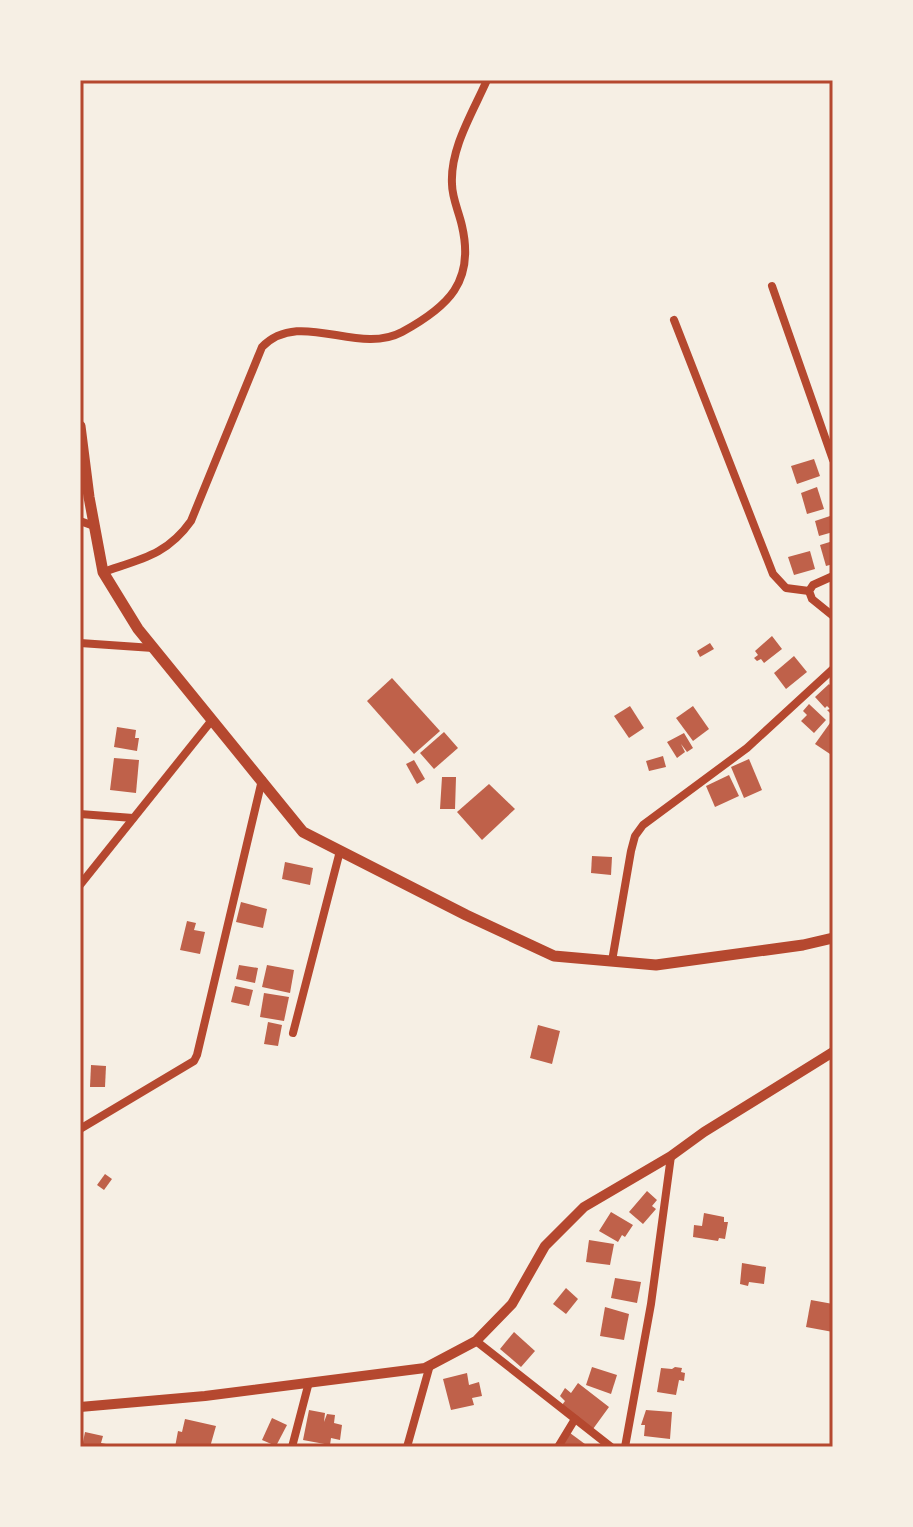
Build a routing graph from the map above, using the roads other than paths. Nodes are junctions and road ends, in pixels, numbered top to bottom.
1 (487, 80) edge
2 (772, 286) dead end
3 (674, 320) dead end
4 (80, 426) edge
5 (833, 460) edge
6 (80, 521) edge
7 (94, 526) junction
8 (103, 572) junction
9 (833, 576) edge
10 (809, 591) junction
11 (833, 616) edge
12 (80, 643) edge
13 (153, 648) junction
14 (833, 669) edge
15 (212, 720) junction
16 (262, 780) junction
17 (80, 814) edge
18 (133, 818) junction
19 (340, 851) junction
20 (80, 885) edge
21 (833, 938) edge
22 (612, 961) junction
23 (293, 1033) dead end
24 (833, 1052) edge
25 (80, 1129) edge
26 (671, 1156) junction
27 (476, 1341) junction
28 (430, 1365) junction
29 (309, 1382) junction
30 (80, 1407) edge
31 (575, 1419) junction
32 (292, 1447) edge
33 (407, 1447) edge
34 (558, 1447) edge
35 (611, 1447) edge
36 (625, 1447) edge

1 - 8 street
2 - 5 street
3 - 10 street
4 - 7 main road
6 - 7 street
7 - 8 main road
8 - 13 main road
9 - 10 street
10 - 11 street
12 - 13 street
13 - 15 main road
14 - 22 street
15 - 16 main road
15 - 18 street
16 - 19 main road
16 - 25 street
17 - 18 street
18 - 20 street
19 - 22 main road
19 - 23 street
21 - 22 main road
24 - 26 street
26 - 27 street
26 - 36 street
27 - 28 street
27 - 31 street
28 - 29 street
28 - 33 street
29 - 30 street
29 - 32 street
31 - 34 street
31 - 35 street

